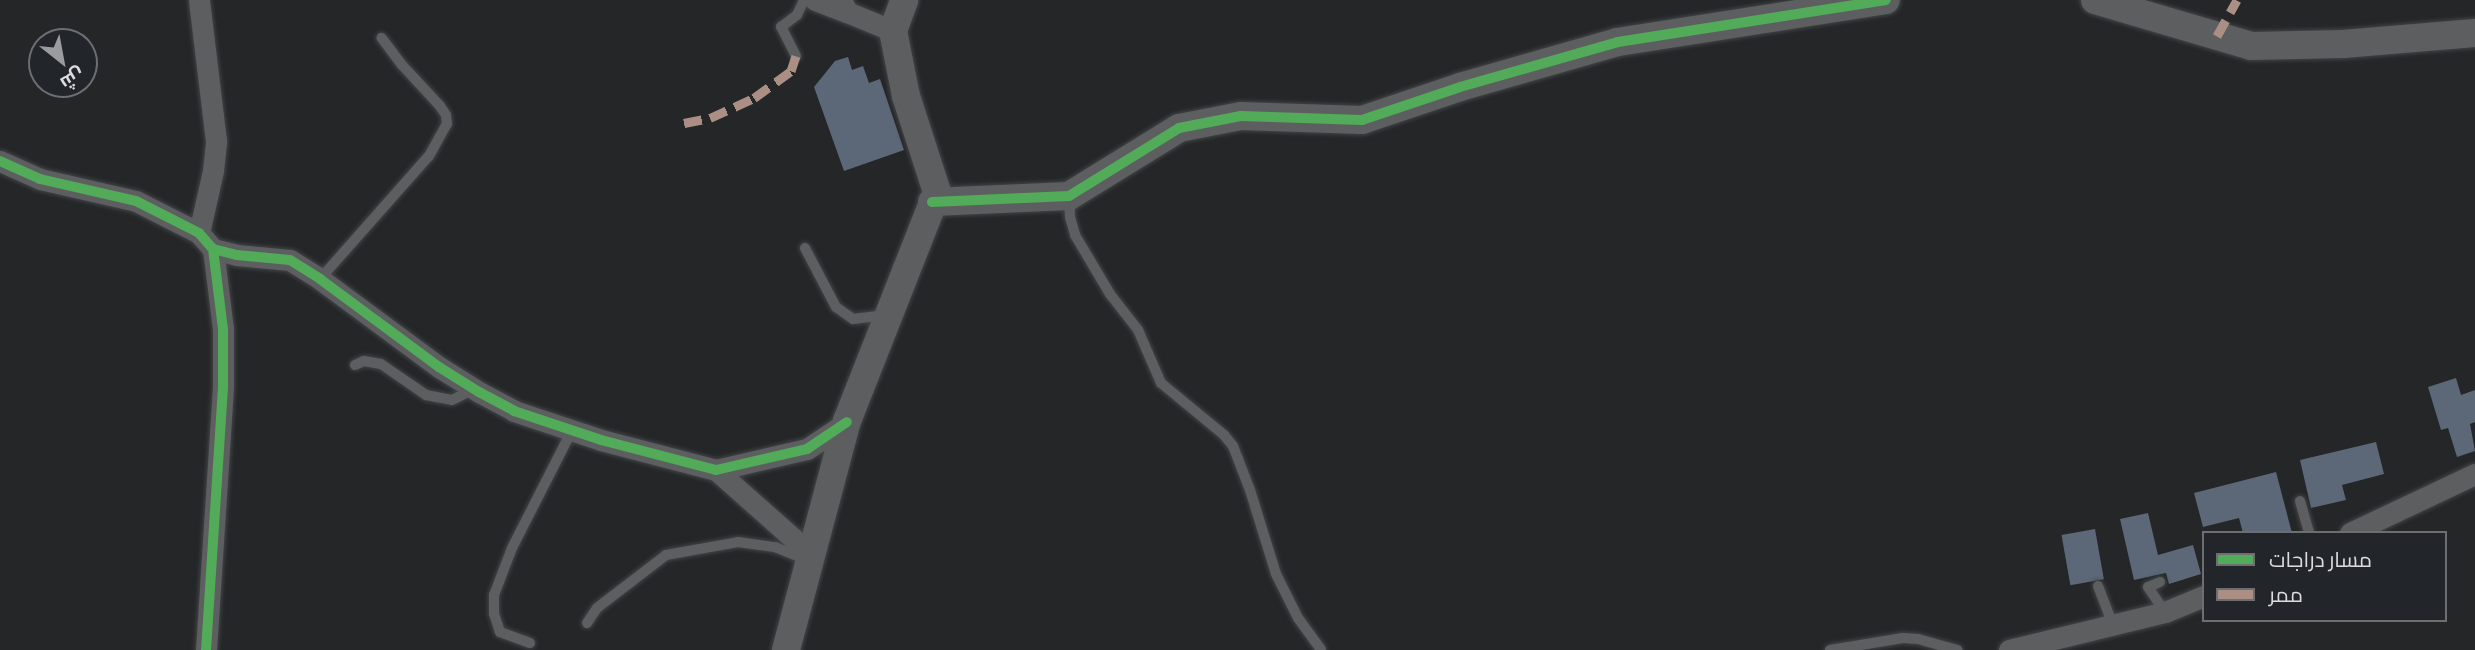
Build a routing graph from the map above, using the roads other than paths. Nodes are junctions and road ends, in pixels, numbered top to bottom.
1 (199, 0) edge
2 (804, 0) edge
3 (815, 0) edge
4 (904, 0) edge
5 (1886, 0) edge
6 (2095, 0) edge
7 (844, 6) edge
8 (893, 31) junction
9 (2475, 33) edge
10 (382, 38) dead end
11 (796, 56) dead end
12 (0, 160) edge
13 (1069, 196) junction
14 (932, 202) junction
15 (206, 241) junction
16 (805, 248) dead end
17 (320, 279) junction
18 (888, 315) junction
19 (355, 365) dead end
20 (475, 389) junction
21 (847, 422) junction
22 (572, 430) junction
23 (716, 470) junction
24 (2475, 474) edge
25 (2300, 502) dead end
26 (2308, 531) edge
27 (2354, 531) edge
28 (811, 558) junction
29 (2160, 582) dead end
30 (2098, 586) dead end
31 (2202, 598) edge
32 (2165, 612) junction
33 (587, 623) dead end
34 (2113, 625) junction
35 (530, 643) dead end
36 (206, 650) edge
37 (786, 650) edge
38 (1321, 650) edge
39 (1830, 650) edge
40 (1957, 650) edge
41 (2009, 650) edge

1 - 15 street
2 - 11 lane
3 - 7 street
4 - 8 street
5 - 13 street
6 - 9 street
7 - 8 street
8 - 14 street
10 - 17 lane
12 - 15 street
13 - 14 street
13 - 38 lane
14 - 18 street
15 - 17 street
15 - 36 street
16 - 18 lane
17 - 20 street
18 - 21 street
19 - 20 lane
20 - 22 street
21 - 23 street
21 - 28 street
22 - 23 street
22 - 35 lane
23 - 28 street
24 - 27 street
25 - 26 lane
28 - 33 lane
28 - 37 street
29 - 32 lane
30 - 34 lane
31 - 32 street
32 - 34 street
34 - 41 street
39 - 40 lane

